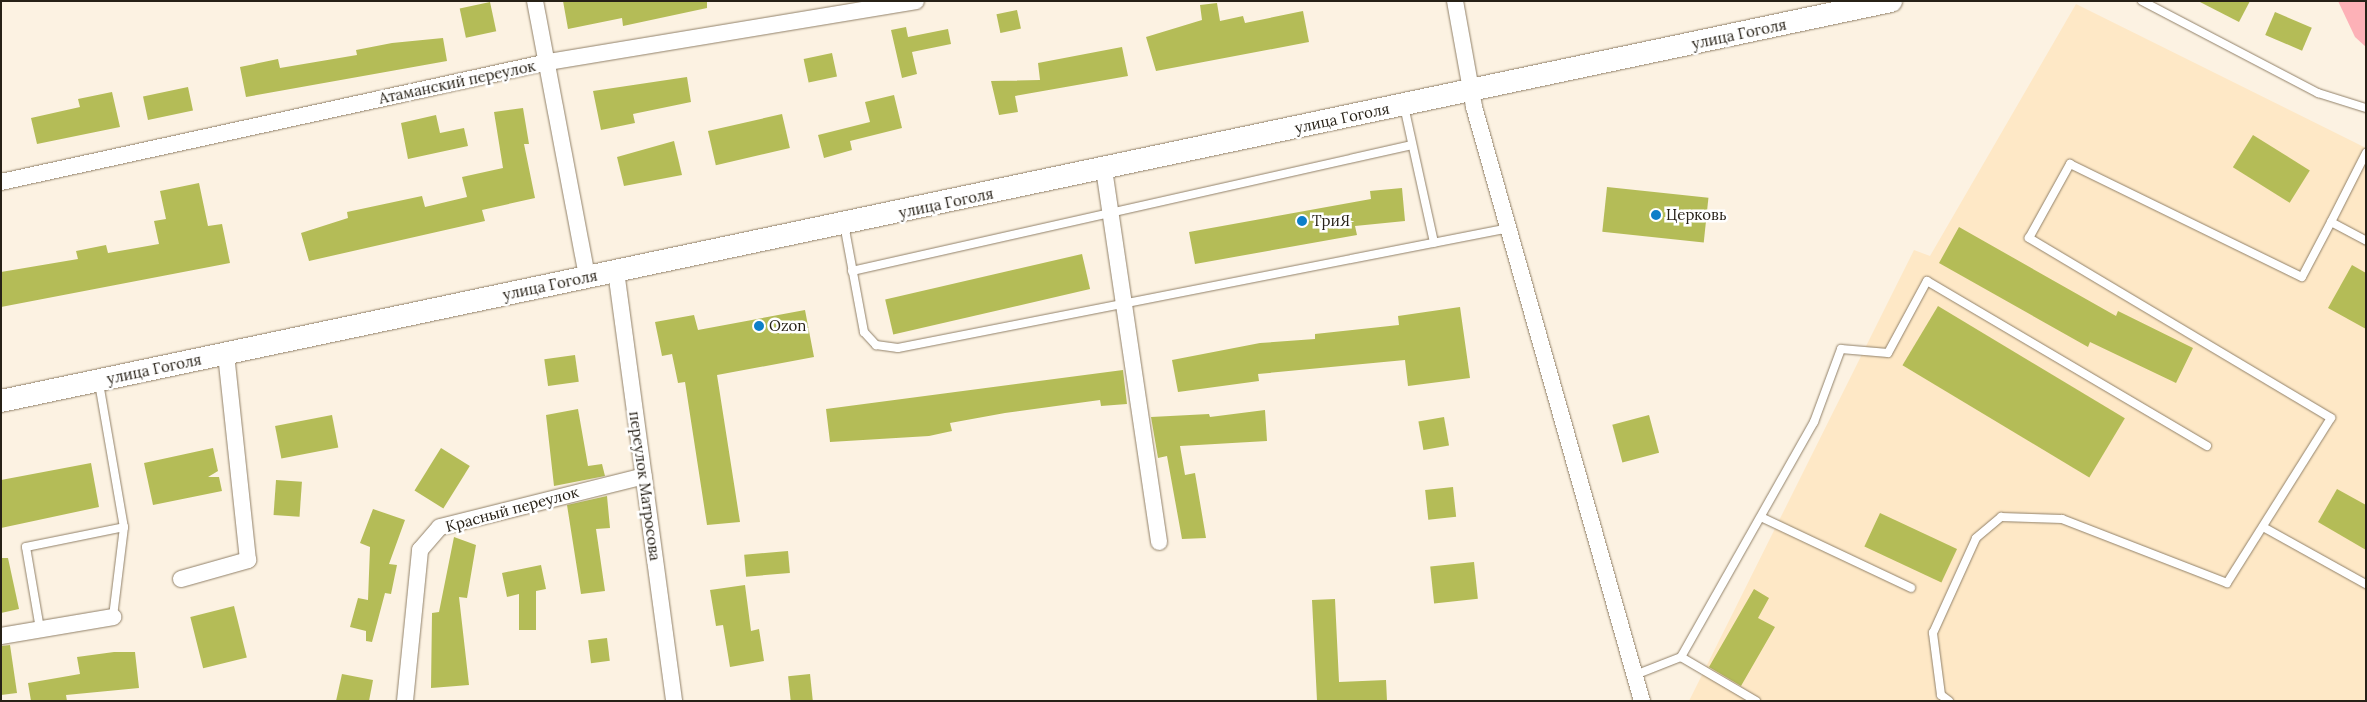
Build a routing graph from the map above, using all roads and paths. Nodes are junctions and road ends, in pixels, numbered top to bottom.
1 (535, 1) edge
2 (916, 1) edge
3 (1455, 1) edge
4 (1891, 1) edge
5 (2142, 1) edge
6 (548, 62) junction
7 (1471, 91) junction
8 (1404, 105) junction
9 (2366, 108) edge
10 (1412, 144) junction
11 (2366, 154) edge
12 (1104, 169) junction
13 (1, 182) edge
14 (1110, 210) junction
15 (2331, 222) junction
16 (844, 224) junction
17 (1509, 228) junction
18 (2366, 241) edge
19 (1434, 243) junction
20 (852, 270) junction
21 (616, 271) junction
22 (587, 277) junction
23 (1124, 303) junction
24 (226, 354) junction
25 (99, 380) junction
26 (1, 401) edge
27 (2207, 446) dead end
28 (644, 476) junction
29 (1760, 516) junction
30 (124, 527) junction
31 (2262, 528) junction
32 (1159, 542) dead end
33 (181, 579) dead end
34 (2366, 584) edge
35 (1911, 588) dead end
36 (113, 617) joint
37 (40, 629) junction
38 (1, 636) edge
39 (1681, 657) junction
40 (1635, 675) junction
41 (405, 701) edge
42 (674, 701) edge
43 (1642, 701) edge
44 (1756, 701) edge
45 (1949, 701) edge

1 - 6 street
2 - 6 street, Атаманский переулок
3 - 7 street
4 - 7 main road, улица Гоголя
5 - 9 lane
6 - 13 street, Атаманский переулок
6 - 22 street
7 - 8 main road, улица Гоголя
7 - 17 street
8 - 10 lane
8 - 12 main road, улица Гоголя
10 - 14 lane
10 - 19 lane
11 - 15 lane
12 - 14 street
12 - 16 main road, улица Гоголя
14 - 20 lane
14 - 23 street
15 - 18 lane
15 - 31 lane
16 - 20 lane
16 - 21 main road, улица Гоголя
17 - 19 lane
17 - 40 street
19 - 23 lane
20 - 23 lane
21 - 22 main road, улица Гоголя
21 - 28 street, переулок Матросова
22 - 24 main road, улица Гоголя
23 - 32 street
24 - 25 main road, улица Гоголя
24 - 33 street
25 - 26 main road, улица Гоголя
25 - 30 lane
27 - 29 lane
28 - 41 street, Красный переулок
28 - 42 street, переулок Матросова
29 - 35 lane
29 - 39 lane
30 - 36 lane
30 - 37 lane
31 - 34 lane
31 - 45 lane
36 - 37 street
37 - 38 street
39 - 40 lane
39 - 44 lane
40 - 43 street

